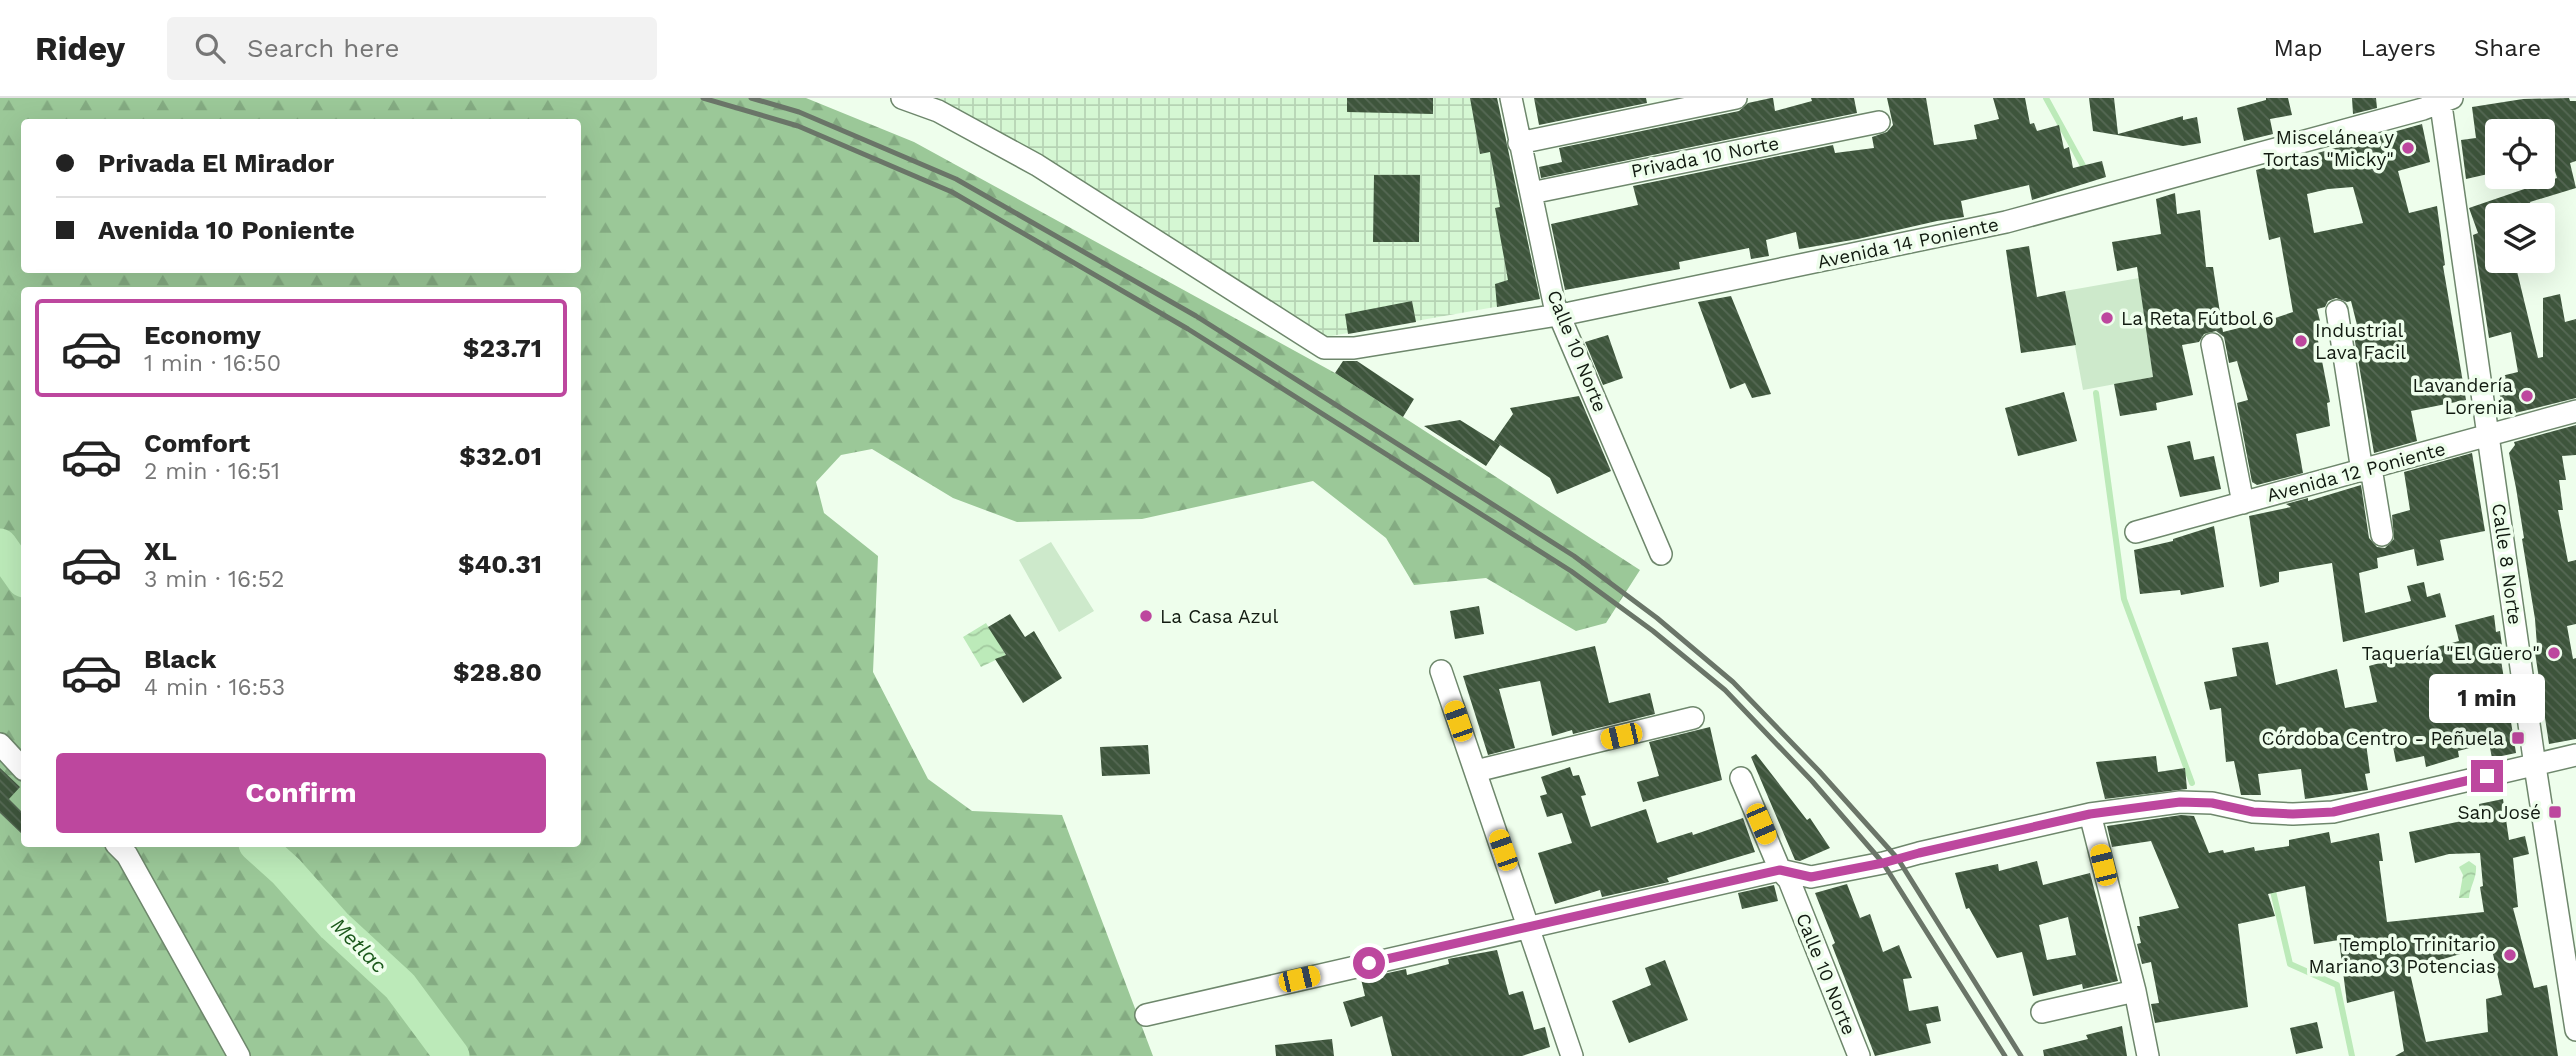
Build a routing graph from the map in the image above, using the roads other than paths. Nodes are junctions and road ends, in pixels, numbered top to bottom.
1 (902, 98) edge
2 (1511, 98) edge
3 (1736, 98) edge
4 (2444, 100) edge
5 (1879, 122) dead end
6 (1519, 143) junction
7 (1531, 193) junction
8 (2337, 311) dead end
9 (1560, 315) junction
10 (2212, 344) dead end
11 (2576, 411) edge
12 (2490, 436) junction
13 (2366, 469) junction
14 (2243, 503) junction
15 (2136, 532) dead end
16 (2382, 535) dead end
17 (1661, 554) dead end
18 (1441, 671) dead end
19 (1693, 718) dead end
20 (0, 744) edge
21 (2576, 755) edge
22 (2535, 766) junction
23 (21, 767) edge
24 (1476, 771) junction
25 (1741, 778) dead end
26 (2090, 814) junction
27 (119, 847) edge
28 (1780, 870) junction
29 (1529, 928) junction
30 (2135, 991) junction
31 (2042, 1013) dead end
32 (1146, 1015) dead end
33 (2576, 1030) edge
34 (239, 1056) edge
35 (1572, 1056) edge
36 (1859, 1056) edge
37 (2148, 1056) edge

1 - 9 street, Avenida 14 Poniente
2 - 6 street, Calle 10 Norte
3 - 6 street
4 - 9 street, Avenida 14 Poniente
4 - 12 street, Calle 8 Norte
5 - 7 street, Privada 10 Norte
6 - 7 street, Calle 10 Norte
7 - 9 street, Calle 10 Norte
8 - 13 street
9 - 17 street, Calle 10 Norte
10 - 14 street
11 - 12 street, Avenida 12 Poniente
12 - 13 street, Avenida 12 Poniente
12 - 22 street, Calle 8 Norte
13 - 14 street, Avenida 12 Poniente
13 - 16 street
14 - 15 street, Avenida 12 Poniente
18 - 24 street
19 - 24 street
20 - 23 street
21 - 22 street
22 - 26 street
22 - 33 street, Calle 8 Norte
24 - 29 street
25 - 28 street, Calle 10 Norte
26 - 28 street
26 - 30 street
27 - 34 street
28 - 29 street
28 - 36 street, Calle 10 Norte
29 - 32 street
29 - 35 street
30 - 31 street
30 - 37 street

